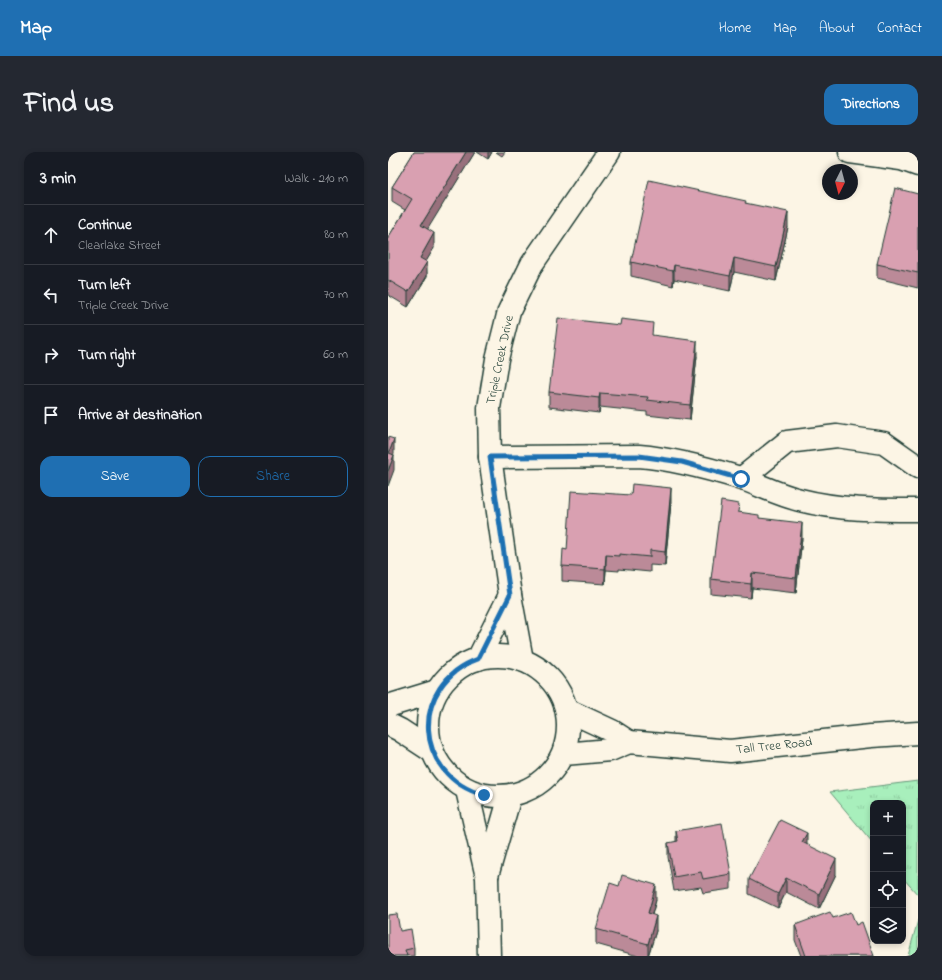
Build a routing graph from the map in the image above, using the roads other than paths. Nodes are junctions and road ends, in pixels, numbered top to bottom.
1 (609, 152) edge
2 (850, 152) edge
3 (918, 165) edge
4 (490, 457) junction
5 (918, 467) edge
6 (741, 479) junction
7 (918, 510) edge
8 (510, 595) junction
9 (478, 659) junction
10 (522, 660) junction
11 (437, 691) junction
12 (388, 706) edge
13 (567, 710) junction
14 (388, 724) edge
15 (918, 733) edge
16 (629, 742) junction
17 (432, 751) junction
18 (564, 754) junction
19 (467, 790) junction
20 (510, 796) junction
21 (487, 877) junction
22 (489, 956) edge

1 - 4 street, Triple Creek Drive
2 - 3 street
4 - 6 street
4 - 8 street, Triple Creek Drive
5 - 6 street
6 - 7 street
8 - 9 street
8 - 10 street, Triple Creek Drive
9 - 10 street
9 - 11 street
10 - 13 street
11 - 12 street
11 - 17 street
13 - 16 street, Tall Tree Road
13 - 18 street
14 - 17 street
15 - 16 street, Tall Tree Road
16 - 18 street, Tall Tree Road
17 - 19 street
18 - 20 street
19 - 20 street
19 - 21 street
20 - 21 street
21 - 22 street

